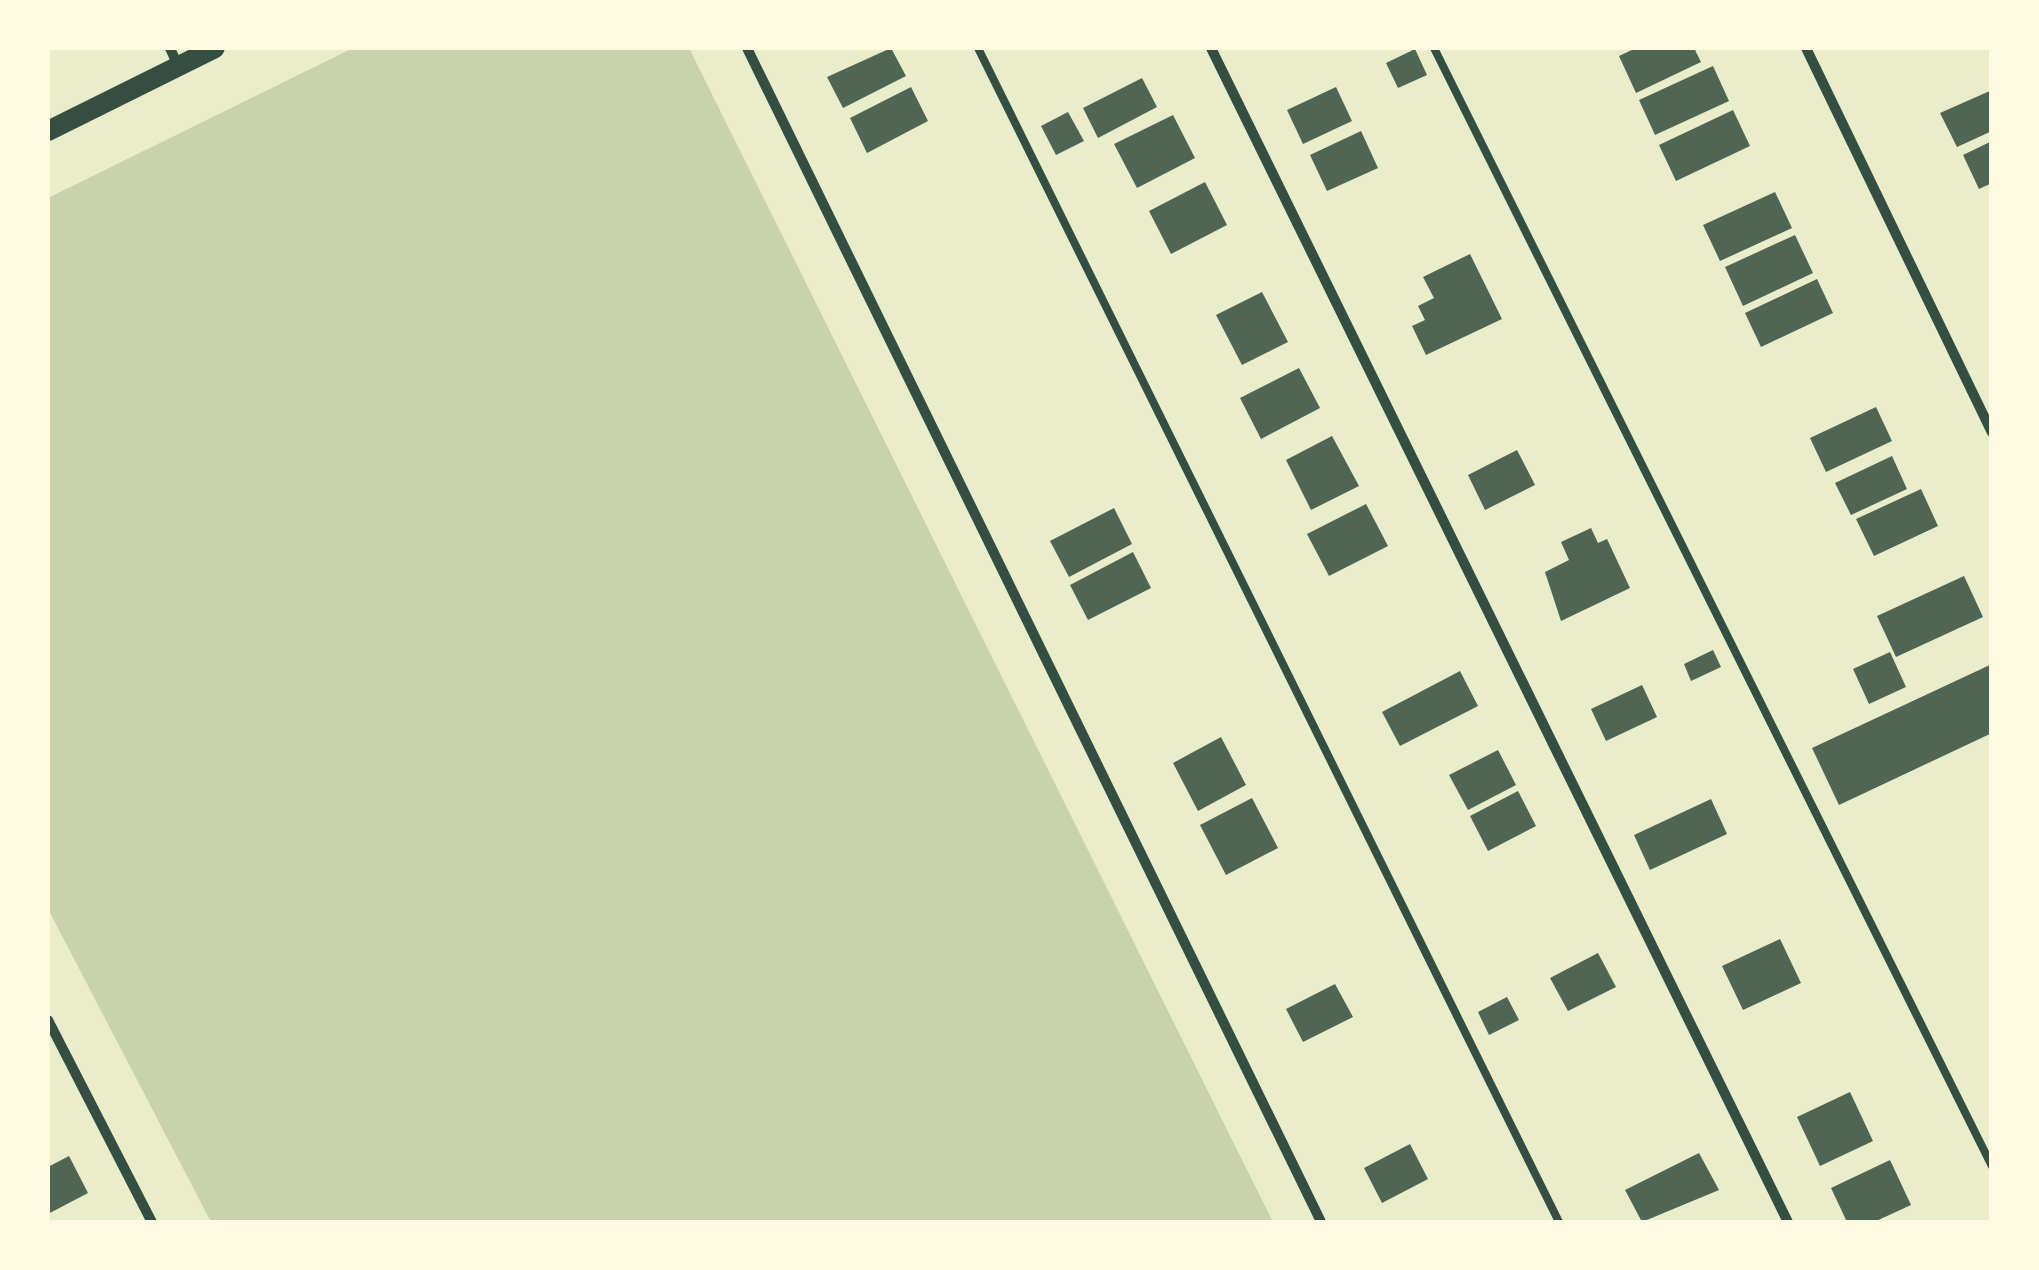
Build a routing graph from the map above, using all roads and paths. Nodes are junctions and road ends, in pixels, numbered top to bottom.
1 (215, 48) edge
2 (747, 48) edge
3 (978, 48) edge
4 (1211, 48) edge
5 (1434, 48) edge
6 (1806, 48) edge
7 (174, 57) edge
8 (48, 132) edge
9 (1992, 432) edge
10 (48, 1020) edge
11 (1992, 1166) edge
12 (152, 1222) edge
13 (1321, 1222) edge
14 (1560, 1222) edge
15 (1788, 1222) edge

1 - 7 main road
2 - 13 street
3 - 14 lane
4 - 15 street
5 - 11 lane
6 - 9 street
7 - 8 main road
10 - 12 street

